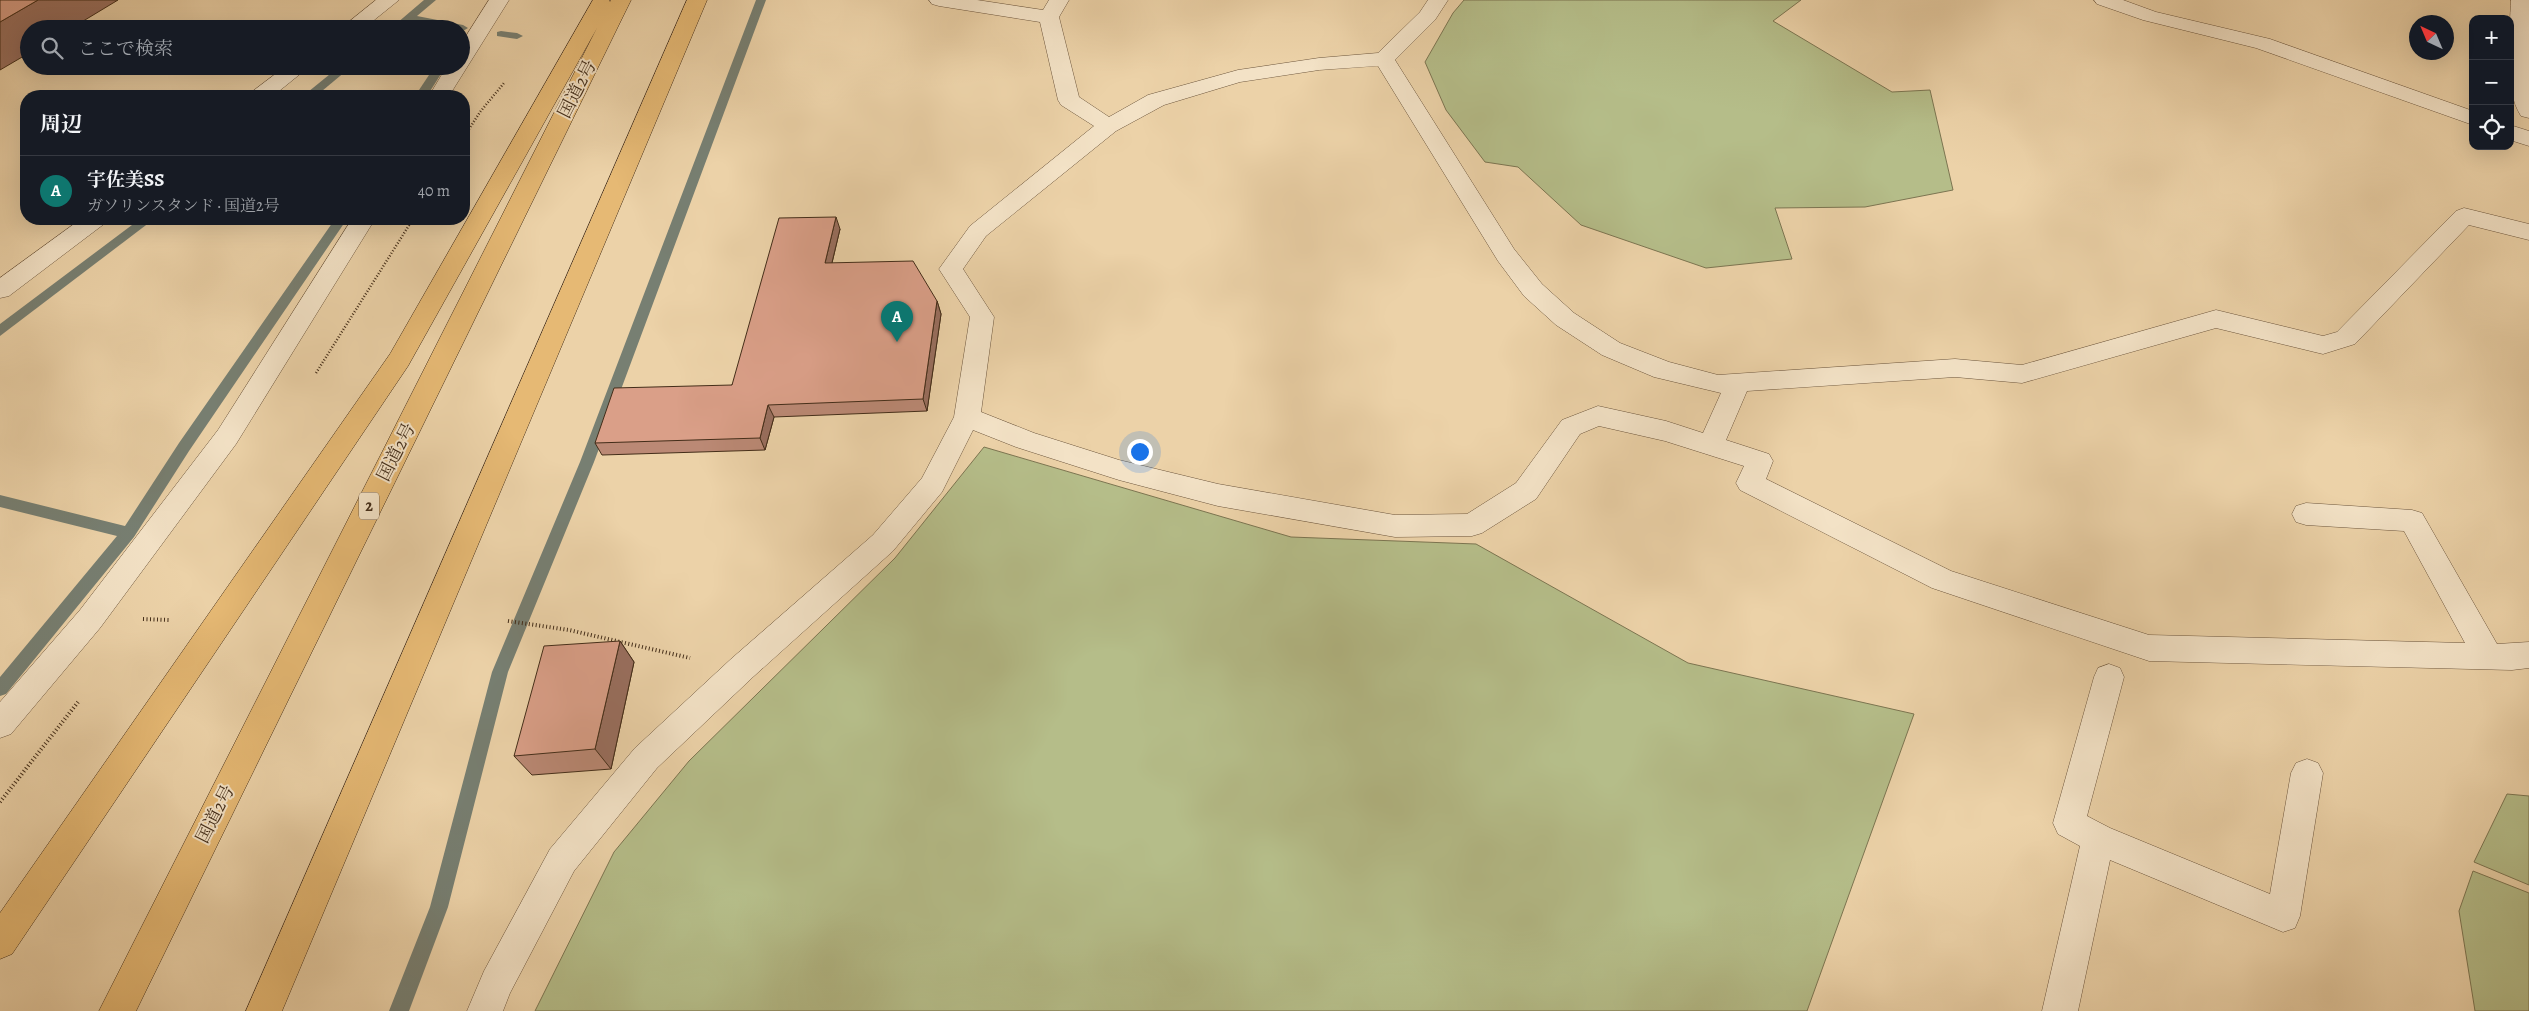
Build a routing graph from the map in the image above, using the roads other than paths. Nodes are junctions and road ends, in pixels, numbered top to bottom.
1 (389, 0) edge
2 (499, 0) edge
3 (602, 0) edge
4 (622, 0) edge
5 (697, 0) edge
6 (939, 0) edge
7 (1438, 0) edge
8 (2104, 0) edge
9 (2520, 0) edge
10 (1054, 8) edge
11 (362, 20) edge
12 (470, 47) edge
13 (1384, 59) junction
14 (288, 75) edge
15 (452, 75) edge
16 (268, 90) edge
17 (443, 90) edge
18 (2529, 111) edge
19 (2469, 117) edge
20 (1108, 126) junction
21 (2514, 133) edge
22 (2529, 138) edge
23 (88, 225) edge
24 (359, 225) edge
25 (2529, 232) edge
26 (0, 290) edge
27 (1738, 383) junction
28 (967, 417) junction
29 (1711, 445) junction
30 (2306, 514) dead end
31 (2529, 655) edge
32 (2488, 656) junction
33 (2109, 678) dead end
34 (0, 724) edge
35 (2307, 774) dead end
36 (2098, 839) junction
37 (0, 942) edge
38 (117, 1011) edge
39 (264, 1011) edge
40 (485, 1011) edge
41 (2060, 1011) edge

1 - 11 street
2 - 12 street
3 - 37 highway
4 - 38 highway, 国道2号 / 2
5 - 39 highway
6 - 10 street
7 - 13 street
8 - 19 street
9 - 18 street
10 - 20 street
13 - 20 street
13 - 27 street
14 - 16 street
15 - 17 street
20 - 28 street
21 - 22 street
23 - 26 street
24 - 34 street
25 - 27 street
27 - 29 street
28 - 29 street
28 - 40 street
29 - 32 street
30 - 32 street
31 - 32 street
33 - 36 street
35 - 36 street
36 - 41 street

